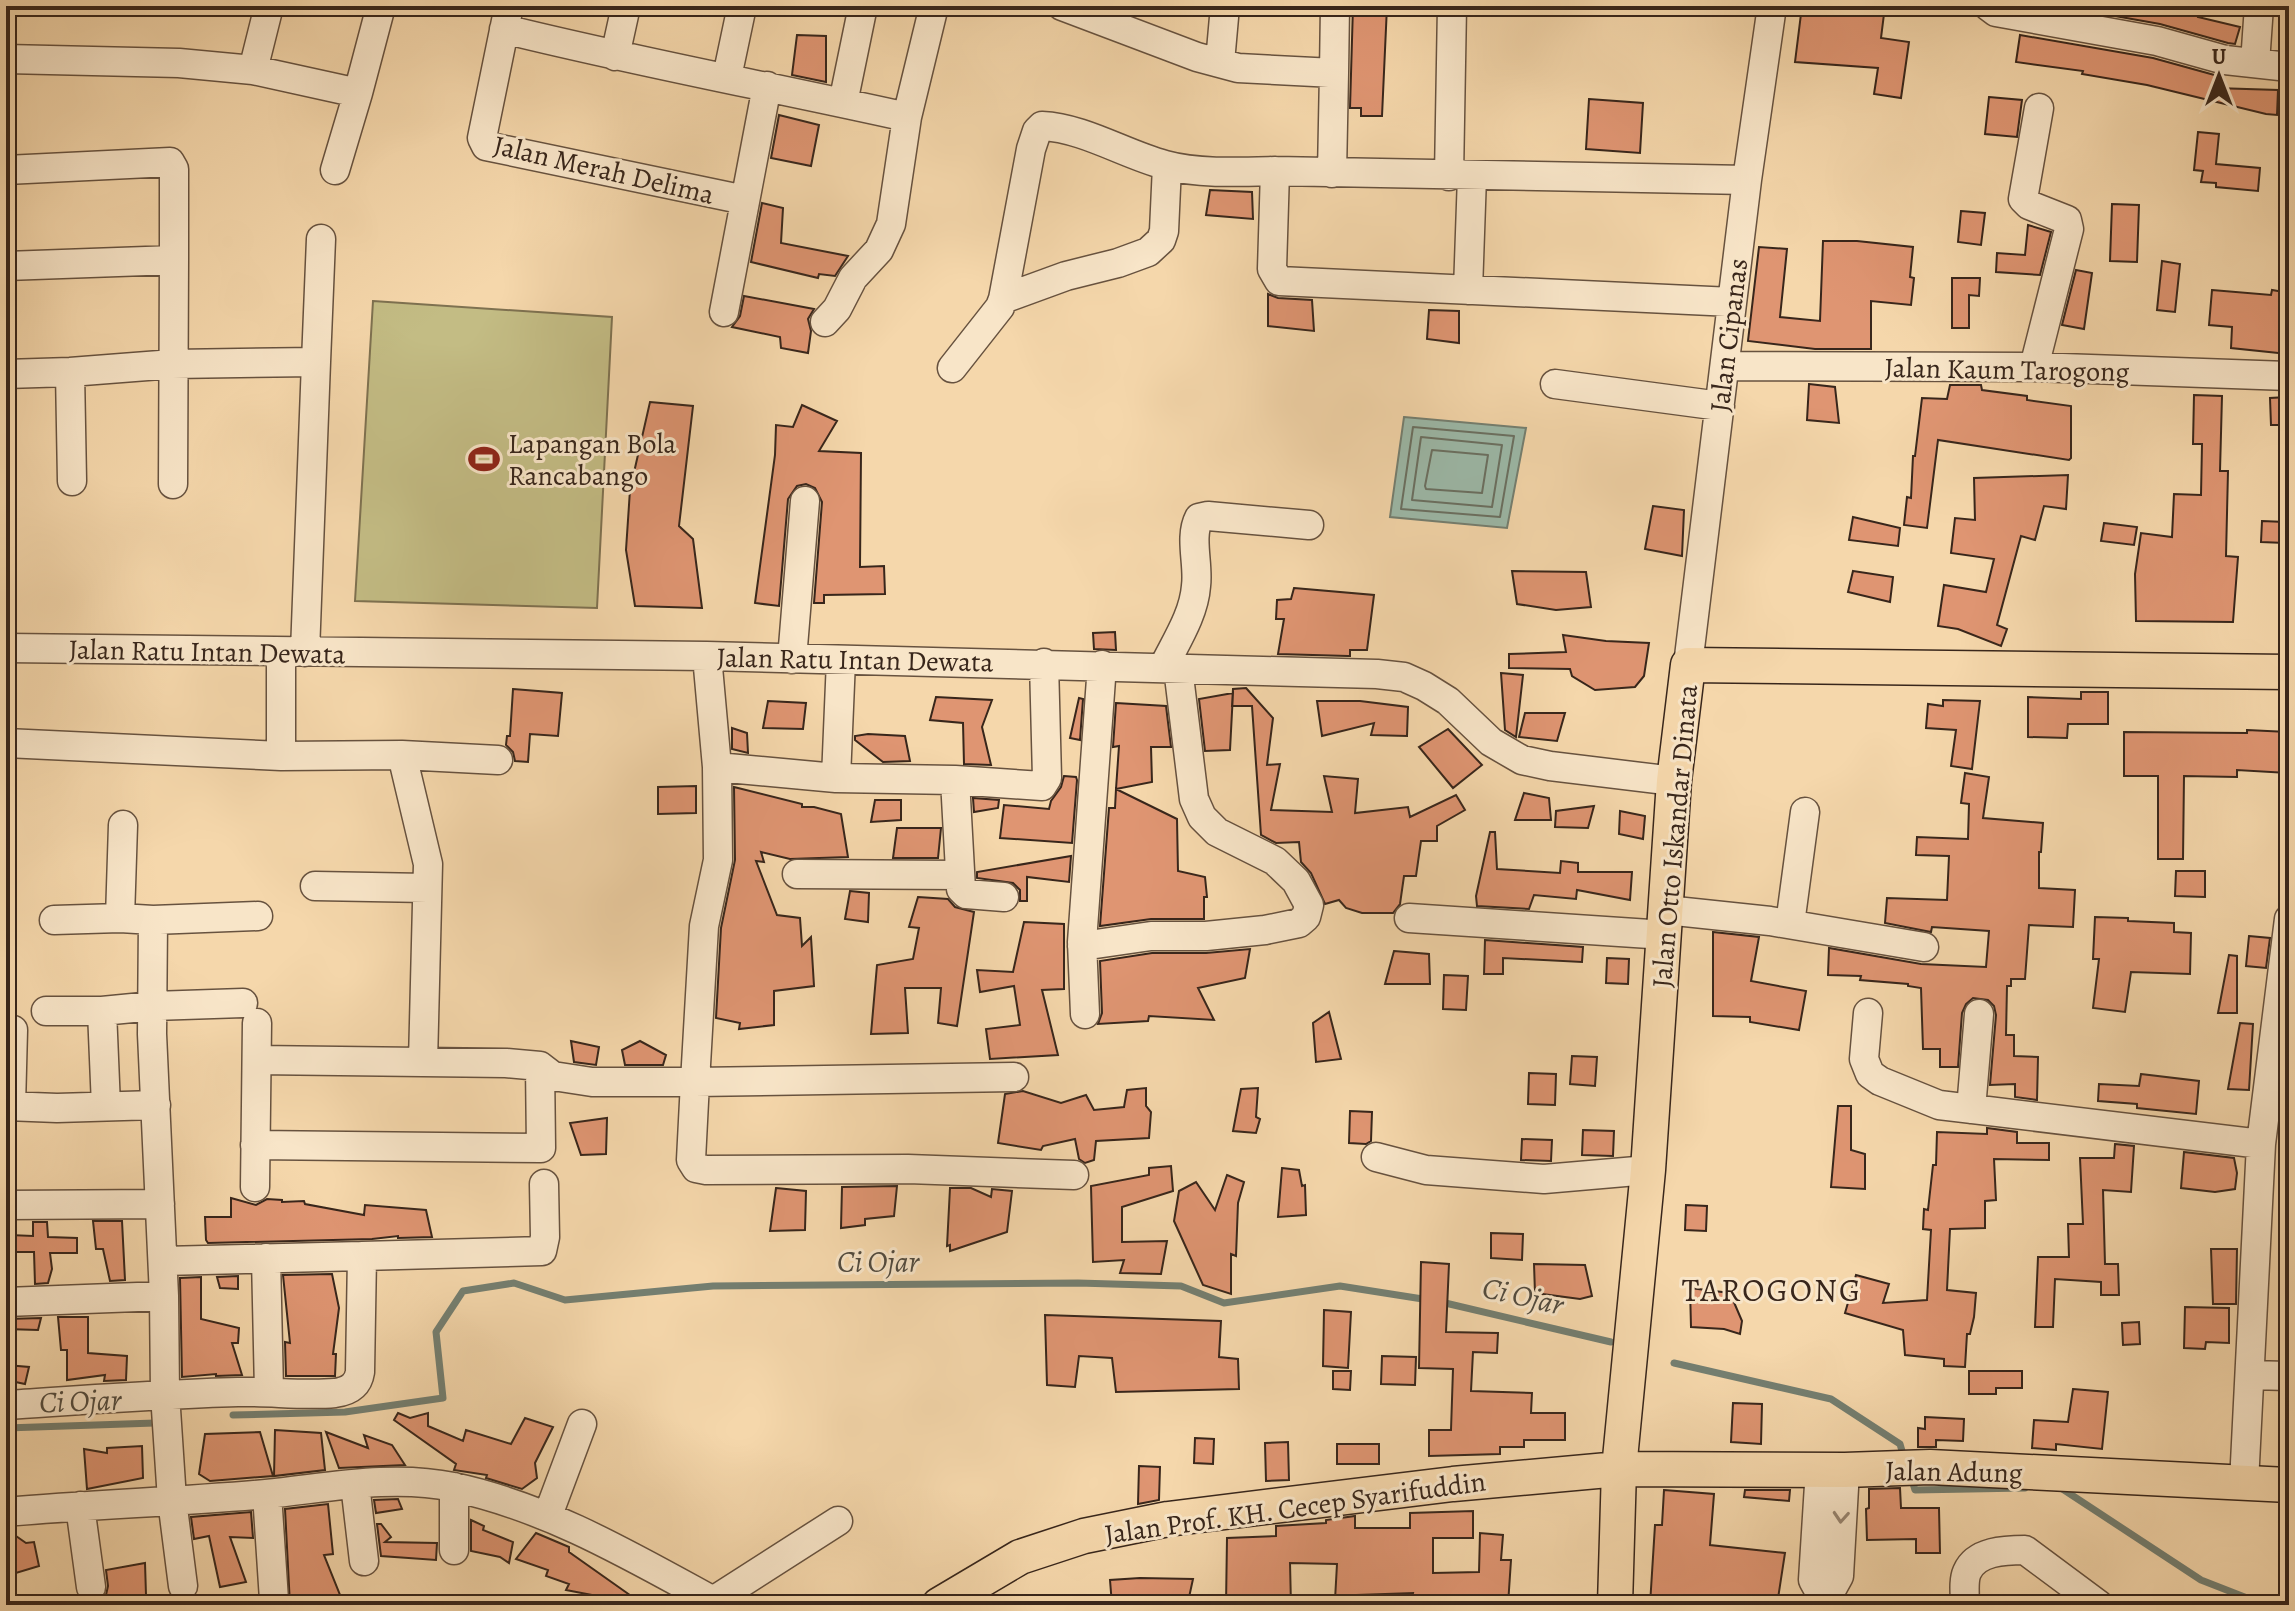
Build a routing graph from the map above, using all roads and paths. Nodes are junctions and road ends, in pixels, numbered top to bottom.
1 (269, 6) edge
2 (381, 6) edge
3 (626, 6) edge
4 (742, 6) edge
5 (863, 6) edge
6 (934, 6) edge
7 (1062, 6) edge
8 (1225, 6) edge
9 (1335, 6) edge
10 (1452, 6) edge
11 (1772, 6) edge
12 (1988, 6) edge
13 (2259, 6) edge
14 (506, 18) edge
15 (615, 56) junction
16 (6, 59) edge
17 (1220, 62) junction
18 (2255, 63) junction
19 (2289, 67) edge
20 (253, 70) junction
21 (1334, 73) junction
22 (727, 77) junction
23 (767, 86) junction
24 (358, 93) junction
25 (843, 103) junction
26 (2039, 108) dead end
27 (907, 117) junction
28 (1167, 166) junction
29 (6, 170) edge
30 (335, 170) dead end
31 (1275, 171) junction
32 (1332, 173) junction
33 (1460, 176) junction
34 (1747, 180) junction
35 (745, 200) junction
36 (321, 239) dead end
37 (174, 260) junction
38 (6, 266) edge
39 (1468, 290) junction
40 (1003, 299) junction
41 (1732, 302) junction
42 (724, 312) dead end
43 (825, 322) dead end
44 (316, 362) junction
45 (173, 364) junction
46 (1725, 366) junction
47 (2034, 367) junction
48 (952, 368) dead end
49 (70, 372) junction
50 (6, 374) edge
51 (2289, 376) edge
52 (1555, 384) dead end
53 (1720, 406) junction
54 (72, 481) dead end
55 (173, 484) dead end
56 (805, 501) dead end
57 (1309, 525) dead end
58 (6, 648) edge
59 (293, 652) junction
60 (707, 656) junction
61 (792, 659) junction
62 (841, 660) junction
63 (1044, 663) junction
64 (1102, 665) junction
65 (1688, 665) junction
66 (1171, 668) junction
67 (2289, 672) edge
68 (6, 743) edge
69 (402, 755) junction
70 (281, 756) junction
71 (498, 760) dead end
72 (717, 767) junction
73 (836, 778) junction
74 (955, 780) junction
75 (1674, 781) junction
76 (1805, 812) dead end
77 (123, 825) dead end
78 (797, 874) dead end
79 (959, 875) junction
80 (315, 886) dead end
81 (427, 888) junction
82 (1004, 897) dead end
83 (258, 916) dead end
84 (120, 918) junction
85 (1409, 918) dead end
86 (2289, 919) edge
87 (54, 920) dead end
88 (153, 920) junction
89 (1666, 922) junction
90 (1790, 924) junction
91 (1082, 946) junction
92 (1924, 947) dead end
93 (2285, 996) edge
94 (153, 1006) junction
95 (46, 1011) dead end
96 (102, 1011) junction
97 (1868, 1013) dead end
98 (1085, 1014) dead end
99 (1979, 1014) dead end
100 (13, 1030) dead end
101 (257, 1060) junction
102 (423, 1062) junction
103 (540, 1066) junction
104 (1014, 1077) dead end
105 (695, 1082) junction
106 (156, 1105) junction
107 (9, 1106) edge
108 (106, 1106) junction
109 (1971, 1109) junction
110 (2261, 1144) junction
111 (255, 1145) junction
112 (1376, 1157) dead end
113 (542, 1165) junction
114 (1648, 1170) junction
115 (1074, 1175) dead end
116 (255, 1187) dead end
117 (160, 1204) junction
118 (6, 1205) edge
119 (362, 1256) junction
120 (266, 1258) junction
121 (163, 1261) junction
122 (164, 1296) junction
123 (6, 1302) edge
124 (2250, 1375) junction
125 (2289, 1376) edge
126 (269, 1391) junction
127 (165, 1394) junction
128 (6, 1405) edge
129 (582, 1424) dead end
130 (1619, 1469) junction
131 (1832, 1469) junction
132 (2244, 1483) junction
133 (355, 1484) junction
134 (2289, 1485) edge
135 (454, 1487) junction
136 (267, 1494) junction
137 (172, 1500) junction
138 (80, 1506) junction
139 (6, 1512) edge
140 (548, 1515) junction
141 (838, 1521) dead end
142 (454, 1550) dead end
143 (364, 1561) dead end
144 (183, 1586) dead end
145 (91, 1587) dead end
146 (978, 1593) edge
147 (274, 1600) dead end
148 (1823, 1602) edge
149 (714, 1603) edge
150 (939, 1605) edge
151 (1615, 1605) edge
152 (1965, 1605) edge
153 (2099, 1605) edge

1 - 20 street
2 - 24 street
3 - 15 street
4 - 22 street
5 - 25 street
6 - 27 street
7 - 17 street
8 - 17 street
9 - 21 street
10 - 33 street
11 - 34 street, Jalan Cipanas
12 - 18 street
13 - 18 street
14 - 15 street
14 - 35 street, Jalan Merah Delima
15 - 22 street
16 - 20 street
17 - 21 street
18 - 19 street
20 - 24 street
21 - 32 street
22 - 23 street
23 - 25 street
23 - 35 street
24 - 30 street
25 - 27 street
26 - 47 street
27 - 43 street
28 - 31 street
28 - 40 street
28 - 40 street
29 - 37 street
31 - 32 street
31 - 39 street
32 - 33 street
33 - 34 street
33 - 39 street
34 - 41 street, Jalan Cipanas
35 - 42 street
36 - 44 street
37 - 38 street
37 - 45 street
39 - 41 street
40 - 48 street
41 - 46 street, Jalan Cipanas
44 - 45 street
44 - 59 street
45 - 49 street
45 - 55 street
46 - 47 street, Jalan Kaum Tarogong
46 - 53 street, Jalan Cipanas
47 - 51 street, Jalan Kaum Tarogong
49 - 50 street
49 - 54 street
52 - 53 street
53 - 65 street, Jalan Cipanas
56 - 61 street
57 - 66 street
58 - 59 street, Jalan Ratu Intan Dewata
59 - 60 street, Jalan Ratu Intan Dewata
59 - 70 street
60 - 61 street, Jalan Ratu Intan Dewata
60 - 72 street
61 - 62 street, Jalan Ratu Intan Dewata
62 - 63 street, Jalan Ratu Intan Dewata
62 - 73 street
63 - 64 street, Jalan Ratu Intan Dewata
63 - 74 street
64 - 66 street, Jalan Ratu Intan Dewata
64 - 91 street
65 - 67 main road, Jalan Otto Iskandar Dinata
65 - 75 main road, Jalan Otto Iskandar Dinata
66 - 75 street, Jalan Ratu Intan Dewata
66 - 91 street
68 - 70 street
69 - 70 street
69 - 71 street
69 - 81 street
72 - 73 street
72 - 105 street
73 - 74 street
74 - 79 street
75 - 89 main road, Jalan Otto Iskandar Dinata
76 - 90 street
77 - 84 street
78 - 79 street
79 - 82 street
80 - 81 street
81 - 102 street
83 - 88 street
84 - 87 street
84 - 88 street
85 - 89 street
86 - 93 street
88 - 94 street
89 - 90 street
89 - 114 main road, Jalan Otto Iskandar Dinata
90 - 92 street
91 - 98 street
93 - 110 street
94 - 96 street
94 - 101 street
94 - 106 street
95 - 96 street
96 - 108 street
97 - 109 street
99 - 109 street
100 - 107 street
101 - 102 street
101 - 111 street
102 - 103 street
103 - 105 street
103 - 113 street
104 - 105 street
105 - 115 street
106 - 108 street
106 - 117 street
107 - 108 street
109 - 110 street
110 - 124 street
111 - 113 street
111 - 116 street
112 - 114 street
113 - 119 street
114 - 130 main road, Jalan Otto Iskandar Dinata
117 - 118 street
117 - 121 street
119 - 120 street
119 - 126 street
120 - 121 street
120 - 126 street
121 - 122 street
122 - 123 street
122 - 127 street
124 - 125 street
124 - 132 street
126 - 127 street
127 - 128 street
127 - 137 street
129 - 140 street
130 - 131 main road, Jalan Adung
130 - 146 main road, Jalan Prof. KH. Cecep Syarifuddin
130 - 151 main road, Jalan Otto Iskandar Dinata
131 - 132 main road, Jalan Adung
131 - 148 street
132 - 134 main road, Jalan Adung
133 - 135 street
133 - 136 street
133 - 143 street
135 - 140 street
135 - 142 street
136 - 137 street
136 - 147 street
137 - 138 street
137 - 144 street
138 - 139 street
138 - 145 street
140 - 149 street
141 - 149 street
146 - 150 main road, Jalan Prof. KH. Cecep Syarifuddin
152 - 153 street

